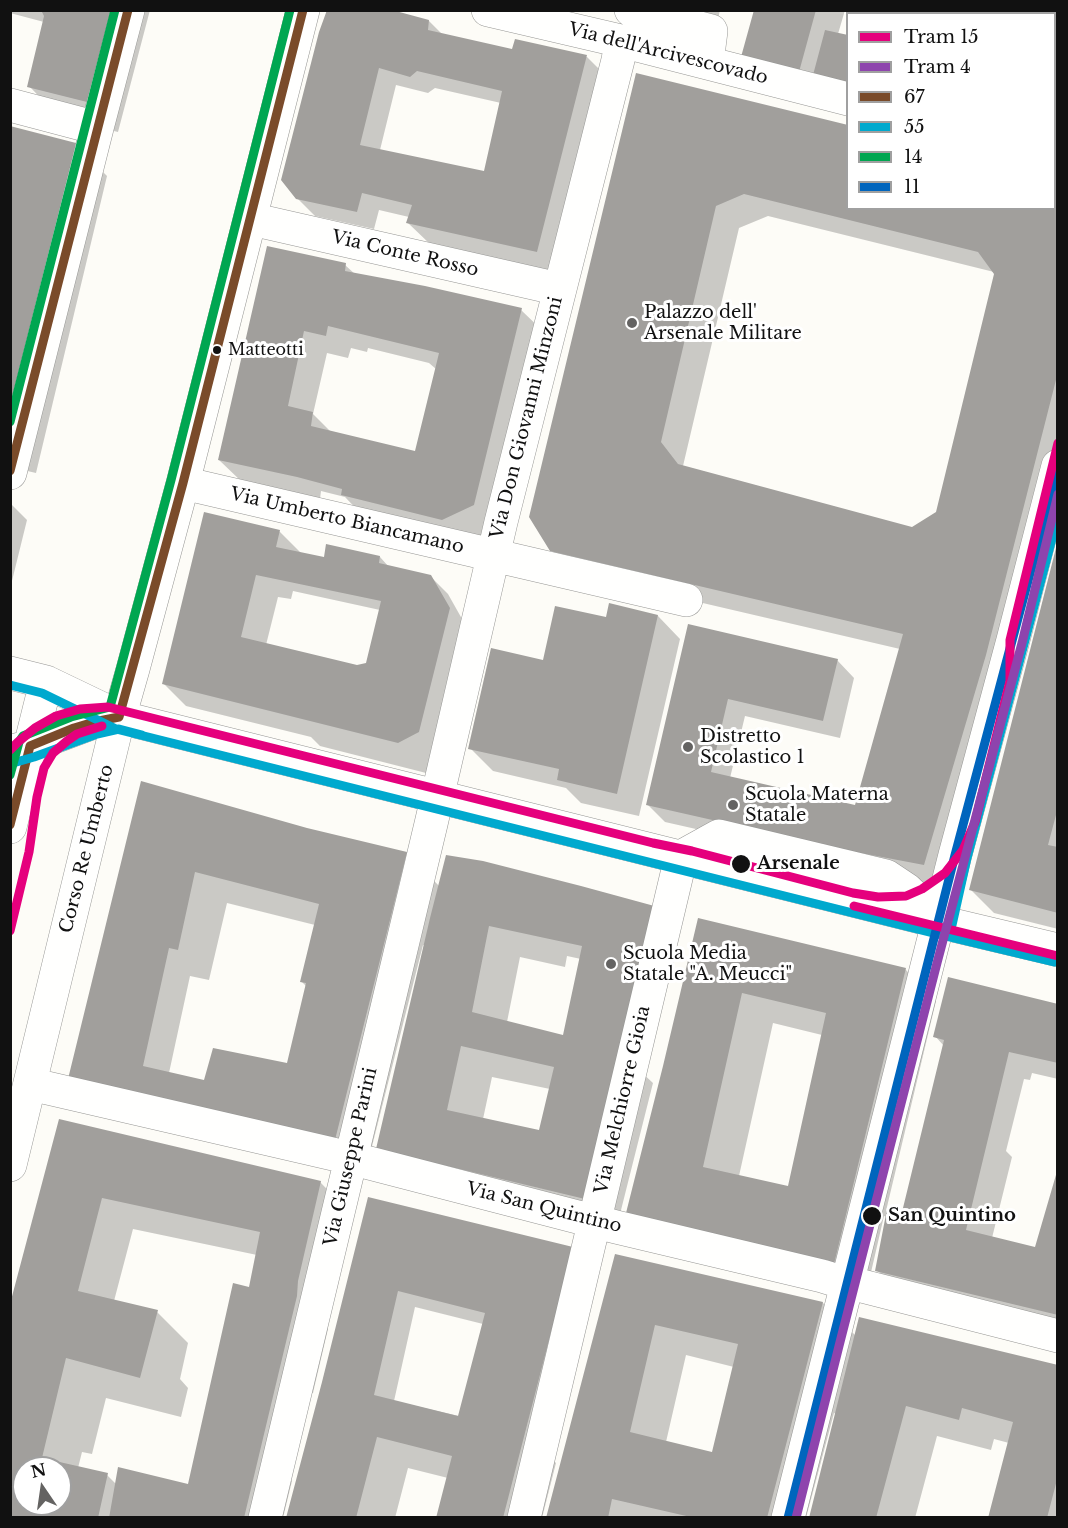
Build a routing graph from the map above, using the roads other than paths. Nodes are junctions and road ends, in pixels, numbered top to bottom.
1 (128, 10) edge
2 (303, 10) edge
3 (488, 10) edge
4 (631, 10) edge
5 (531, 16) edge
6 (621, 41) junction
7 (707, 63) junction
8 (846, 98) edge
9 (10, 105) edge
10 (97, 128) junction
11 (251, 219) junction
12 (559, 289) junction
13 (1058, 466) edge
14 (11, 467) edge
15 (183, 483) junction
16 (494, 556) junction
17 (686, 600) dead end
18 (10, 673) edge
19 (46, 682) junction
20 (119, 717) junction
21 (20, 749) edge
22 (437, 796) junction
23 (10, 827) edge
24 (681, 857) junction
25 (940, 922) junction
26 (1058, 950) edge
27 (30, 1084) junction
28 (350, 1158) junction
29 (10, 1165) edge
30 (595, 1221) junction
31 (848, 1284) junction
32 (1058, 1336) edge
33 (265, 1518) edge
34 (524, 1518) edge
35 (788, 1518) edge

1 - 10 street
2 - 11 street, Corso Re Umberto
3 - 5 street, Via dell'Arcivescovado
4 - 7 street
5 - 6 street, Via dell'Arcivescovado
6 - 7 street, Via dell'Arcivescovado
6 - 12 street, Via Don Giovanni Minzoni
7 - 8 street, Via dell'Arcivescovado
9 - 10 street
10 - 14 street
11 - 12 street, Via Conte Rosso
11 - 15 street, Corso Re Umberto
12 - 16 street, Via Don Giovanni Minzoni
13 - 25 street
15 - 16 street, Via Umberto Biancamano
15 - 20 street, Corso Re Umberto
16 - 17 street, Via Umberto Biancamano
16 - 22 street, Via Don Giovanni Minzoni
18 - 19 street
19 - 20 street
19 - 21 street
20 - 21 street
20 - 22 street
20 - 27 street, Corso Re Umberto
21 - 23 street
22 - 24 street
22 - 28 street, Via Giuseppe Parini
24 - 25 street
24 - 30 street, Via Melchiorre Gioia
25 - 26 street
25 - 31 street
27 - 28 street, Via San Quintino
27 - 29 street, Corso Re Umberto
28 - 30 street, Via San Quintino
28 - 33 street, Via Giuseppe Parini
30 - 31 street, Via San Quintino
30 - 34 street, Via Melchiorre Gioia
31 - 32 street, Via San Quintino
31 - 35 street

